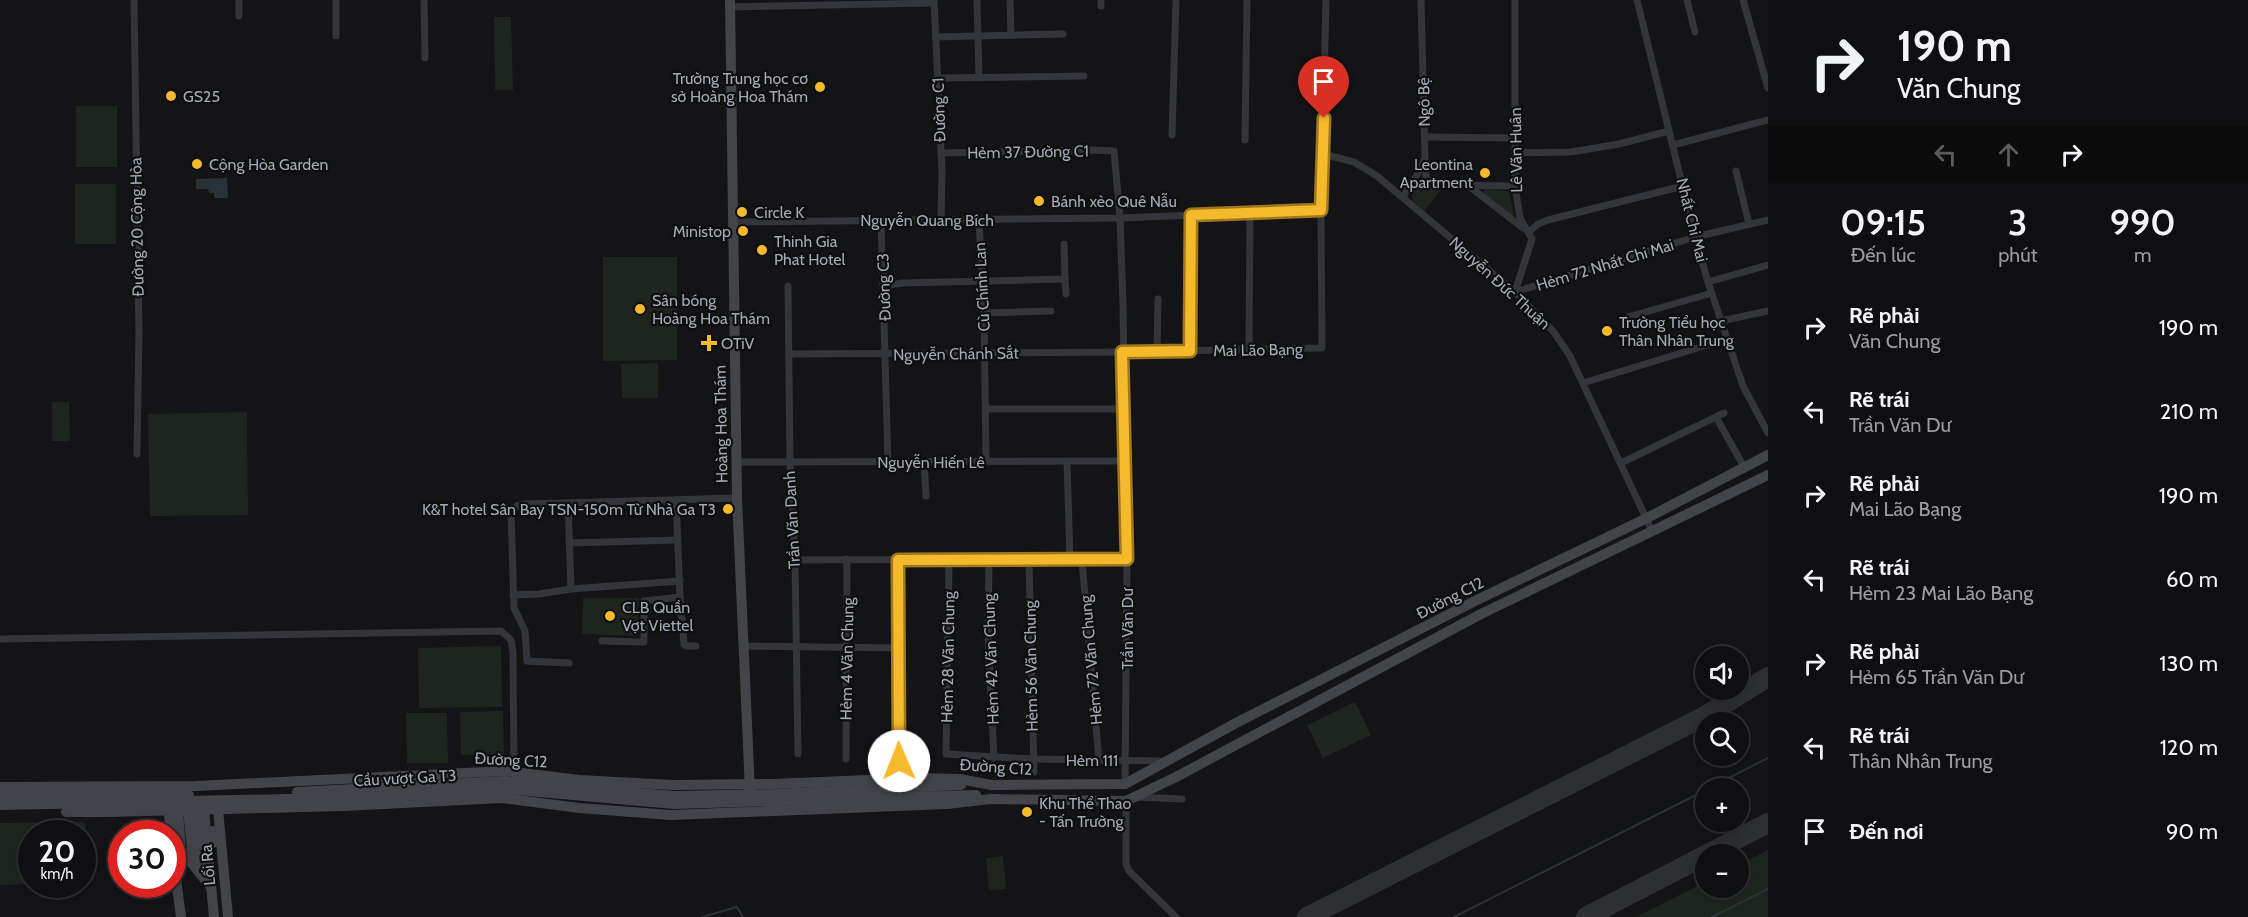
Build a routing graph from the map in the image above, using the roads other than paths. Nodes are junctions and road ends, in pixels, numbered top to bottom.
1 (134, 0) edge
2 (239, 0) edge
3 (336, 0) edge
4 (424, 0) edge
5 (977, 0) edge
6 (1011, 0) edge
7 (1176, 0) edge
8 (1248, 0) edge
9 (1326, 0) edge
10 (1421, 0) edge
11 (1515, 0) edge
12 (1637, 0) edge
13 (1687, 0) edge
14 (1743, 0) edge
15 (934, 1) edge
16 (730, 4) edge
17 (239, 16) dead end
18 (1695, 32) dead end
19 (1063, 34) dead end
20 (1011, 35) junction
21 (336, 36) dead end
22 (978, 36) junction
23 (936, 37) junction
24 (424, 58) dead end
25 (1084, 76) dead end
26 (979, 77) junction
27 (938, 78) junction
28 (1768, 88) edge
29 (1768, 120) edge
30 (1669, 131) junction
31 (1172, 135) dead end
32 (1425, 137) junction
33 (1515, 138) junction
34 (1245, 140) dead end
35 (1673, 145) junction
36 (1114, 151) joint
37 (941, 153) junction
38 (1515, 153) junction
39 (1323, 154) junction
40 (1425, 158) junction
41 (1736, 171) dead end
42 (1410, 185) junction
43 (1442, 186) junction
44 (1469, 186) junction
45 (1515, 186) junction
46 (1683, 186) junction
47 (1403, 197) junction
48 (1321, 210) junction
49 (1250, 213) junction
50 (1191, 215) junction
51 (1120, 218) junction
52 (881, 220) junction
53 (979, 220) junction
54 (1768, 220) edge
55 (941, 221) junction
56 (735, 222) junction
57 (1749, 225) junction
58 (1527, 231) junction
59 (1695, 237) junction
60 (1064, 244) dead end
61 (1768, 265) edge
62 (1065, 279) junction
63 (983, 282) junction
64 (1708, 282) junction
65 (788, 286) dead end
66 (884, 286) junction
67 (1515, 292) junction
68 (1712, 293) junction
69 (1066, 294) dead end
70 (1158, 299) dead end
71 (1768, 310) edge
72 (1051, 311) dead end
73 (984, 313) junction
74 (1628, 318) dead end
75 (1721, 321) junction
76 (1727, 339) junction
77 (1249, 350) junction
78 (1156, 351) junction
79 (1190, 351) junction
80 (1122, 352) junction
81 (790, 354) junction
82 (985, 354) junction
83 (886, 355) junction
84 (1583, 384) junction
85 (986, 409) junction
86 (1123, 409) junction
87 (1724, 413) dead end
88 (1716, 417) junction
89 (1768, 433) edge
90 (137, 454) dead end
91 (1768, 455) edge
92 (1067, 461) junction
93 (1125, 461) junction
94 (737, 462) junction
95 (790, 462) junction
96 (888, 462) junction
97 (924, 462) junction
98 (986, 462) junction
99 (1621, 463) junction
100 (1744, 467) junction
101 (1768, 475) edge
102 (926, 496) dead end
103 (737, 498) junction
104 (676, 500) junction
105 (568, 503) junction
106 (1647, 518) junction
107 (1652, 531) junction
108 (678, 540) junction
109 (569, 543) junction
110 (847, 559) junction
111 (1127, 559) junction
112 (795, 560) junction
113 (898, 560) junction
114 (948, 560) junction
115 (989, 560) junction
116 (1029, 560) junction
117 (1070, 560) junction
118 (1082, 560) junction
119 (680, 582) junction
120 (571, 589) junction
121 (513, 595) junction
122 (680, 597) junction
123 (0, 639) edge
124 (602, 641) dead end
125 (696, 646) dead end
126 (744, 646) junction
127 (796, 647) junction
128 (848, 647) junction
129 (898, 648) junction
130 (569, 663) dead end
131 (798, 754) dead end
132 (946, 754) joint
133 (994, 758) junction
134 (846, 759) dead end
135 (1033, 759) junction
136 (1126, 760) junction
137 (899, 761) dead end
138 (1099, 761) junction
139 (1167, 761) junction
140 (514, 772) junction
141 (1034, 772) dead end
142 (348, 779) junction
143 (749, 784) junction
144 (991, 784) junction
145 (1125, 784) junction
146 (196, 786) junction
147 (0, 787) edge
148 (103, 787) junction
149 (167, 787) junction
150 (960, 790) junction
151 (0, 795) edge
152 (1137, 797) junction
153 (991, 799) junction
154 (1182, 799) dead end
155 (1126, 801) junction
156 (0, 805) edge
157 (344, 806) junction
158 (195, 810) junction
159 (0, 811) edge
160 (105, 812) junction
161 (751, 812) junction
162 (185, 820) edge
163 (209, 869) junction
164 (212, 887) junction
165 (178, 898) edge
166 (181, 917) edge
167 (214, 917) edge
168 (228, 917) edge
169 (1176, 917) edge

1 - 90 street, Đường 20 Cộng Hòa
2 - 17 street
3 - 21 street
4 - 24 street
5 - 22 street
6 - 20 street
7 - 31 street
8 - 34 street
9 - 39 street
10 - 32 street, Ngô Bệ
11 - 33 street, Lê Văn Huân
12 - 30 street, Nhất Chi Mai
13 - 18 street
14 - 28 street
15 - 16 street
15 - 23 street, Đường C1
16 - 56 main road, Hoàng Hoa Thám
19 - 20 street
20 - 22 street
22 - 23 street
22 - 26 street
23 - 27 street, Đường C1
25 - 26 street
26 - 27 street
27 - 37 street, Đường C1
29 - 35 street
30 - 35 street, Nhất Chi Mai
30 - 38 street
32 - 33 street
32 - 40 street, Ngô Bệ
33 - 38 street, Lê Văn Huân
35 - 46 street, Nhất Chi Mai
36 - 37 street, Hẻm 37 Đường C1
36 - 51 street, Trần Văn Dư
37 - 55 street, Đường C1
38 - 45 street, Lê Văn Huân
39 - 47 street, Nguyễn Đức Thuận
39 - 48 street
40 - 42 street, Ngô Bệ
40 - 43 street
41 - 57 street
42 - 43 street
42 - 47 street, Ngô Bệ
43 - 44 street
44 - 45 street
44 - 58 street
45 - 58 street, Lê Văn Huân
46 - 58 street
46 - 59 street, Nhất Chi Mai
47 - 67 street, Nguyễn Đức Thuận
48 - 49 street, Nguyễn Quang Bích
48 - 77 street, Mai Lão Bạng
49 - 50 street, Nguyễn Quang Bích
49 - 77 street
50 - 51 street, Nguyễn Quang Bích
50 - 79 street
51 - 53 street, Nguyễn Quang Bích
51 - 80 street, Trần Văn Dư
52 - 55 street, Nguyễn Quang Bích
52 - 56 street, Nguyễn Quang Bích
52 - 66 street, Đường C3
53 - 55 street, Nguyễn Quang Bích
53 - 63 street, Cù Chính Lan
54 - 57 street, Hẻm 72 Nhất Chi Mai
56 - 94 main road, Hoàng Hoa Thám
57 - 59 street, Hẻm 72 Nhất Chi Mai
58 - 67 street, Lê Văn Huân
59 - 64 street, Nhất Chi Mai
59 - 67 street, Hẻm 72 Nhất Chi Mai
60 - 62 street
61 - 64 street
62 - 63 street
62 - 69 street
63 - 66 street
63 - 73 street, Cù Chính Lan
64 - 68 street, Nhất Chi Mai
65 - 81 street, Trần Văn Danh
66 - 83 street, Đường C3
67 - 84 street, Nguyễn Đức Thuận
68 - 74 street
68 - 75 street, Nhất Chi Mai
70 - 78 street
71 - 75 street
72 - 73 street
73 - 82 street, Cù Chính Lan
75 - 76 street, Nhất Chi Mai
76 - 84 street
76 - 89 street, Nhất Chi Mai
77 - 79 street, Mai Lão Bạng
78 - 79 street, Mai Lão Bạng
78 - 80 street, Mai Lão Bạng
80 - 82 street, Nguyễn Chánh Sắt
80 - 86 street, Trần Văn Dư
81 - 83 street, Nguyễn Chánh Sắt
81 - 95 street, Trần Văn Danh
82 - 83 street, Nguyễn Chánh Sắt
82 - 85 street, Cù Chính Lan
83 - 96 street, Đường C3
84 - 99 street, Nguyễn Đức Thuận
85 - 86 street
85 - 98 street, Cù Chính Lan
86 - 93 street, Trần Văn Dư
87 - 88 street
88 - 99 street
88 - 100 street
91 - 100 main road, Đường C12
92 - 93 street, Nguyễn Hiến Lê
92 - 98 street, Nguyễn Hiến Lê
92 - 117 street
93 - 111 street, Trần Văn Dư
94 - 95 street, Nguyễn Hiến Lê
94 - 103 main road, Hoàng Hoa Thám
95 - 96 street, Nguyễn Hiến Lê
95 - 112 street, Trần Văn Danh
96 - 97 street, Nguyễn Hiến Lê
97 - 98 street, Nguyễn Hiến Lê
97 - 102 street
99 - 106 street, Nguyễn Đức Thuận
100 - 106 main road, Đường C12
101 - 107 main road, Đường C12
103 - 104 street
103 - 126 main road, Hoàng Hoa Thám
104 - 105 street
104 - 108 street
105 - 109 street
105 - 121 street
106 - 107 street, Nguyễn Đức Thuận
106 - 139 main road, Đường C12
107 - 152 main road, Đường C12
108 - 109 street
108 - 119 street
109 - 120 street
110 - 112 street
110 - 113 street
110 - 128 street, Hẻm 4 Văn Chung
111 - 118 street
111 - 136 street, Trần Văn Dư
112 - 127 street, Trần Văn Danh
113 - 114 street
113 - 129 street
114 - 115 street
114 - 132 street, Hẻm 28 Văn Chung
115 - 116 street
115 - 133 street, Hẻm 42 Văn Chung
116 - 117 street
116 - 135 street, Hẻm 56 Văn Chung
117 - 118 street
118 - 138 street, Hẻm 72 Văn Chung
119 - 120 street
119 - 122 street
120 - 121 street
121 - 130 street
122 - 124 street
122 - 125 street
123 - 140 street
126 - 127 street
126 - 143 main road, Hoàng Hoa Thám
127 - 128 street
127 - 131 street, Trần Văn Danh
128 - 129 street
128 - 134 street, Hẻm 4 Văn Chung
129 - 137 street
132 - 133 street, Hẻm 111
133 - 135 street, Hẻm 111
135 - 138 street, Hẻm 111
135 - 141 street, Hẻm 56 Văn Chung
136 - 138 street, Hẻm 111
136 - 139 street, Hẻm 111
136 - 145 street, Trần Văn Dư
139 - 145 main road, Đường C12
140 - 142 main road, Đường C12
140 - 143 main road, Đường C12
142 - 146 main road, Đường C12
142 - 157 main road
143 - 144 main road, Đường C12
143 - 161 main road, Hoàng Hoa Thám
144 - 145 main road, Đường C12
144 - 150 main road, Cầu vượt Ga T3
146 - 149 main road, Đường C12
146 - 158 main road
147 - 148 main road, Đường C12
148 - 149 main road, Đường C12
148 - 160 main road
149 - 158 main road
150 - 151 main road, Cầu vượt Ga T3
150 - 153 main road, Cầu vượt Ga T3
150 - 156 main road, Cầu vượt Ga T3
152 - 154 street
152 - 155 main road, Đường C12
153 - 155 main road, Đường C12
153 - 161 main road, Đường C12
155 - 169 street
157 - 158 main road, Đường C12
157 - 161 main road, Đường C12
158 - 160 main road, Đường C12
158 - 162 main road
158 - 163 main road, Lối Ra
158 - 163 main road, Lối Ra
158 - 164 main road, Lối Ra
158 - 168 main road, Lối Ra
159 - 160 main road, Đường C12
163 - 164 main road, Lối Ra
164 - 167 main road, Lối Ra
165 - 166 main road, Lối Ra

